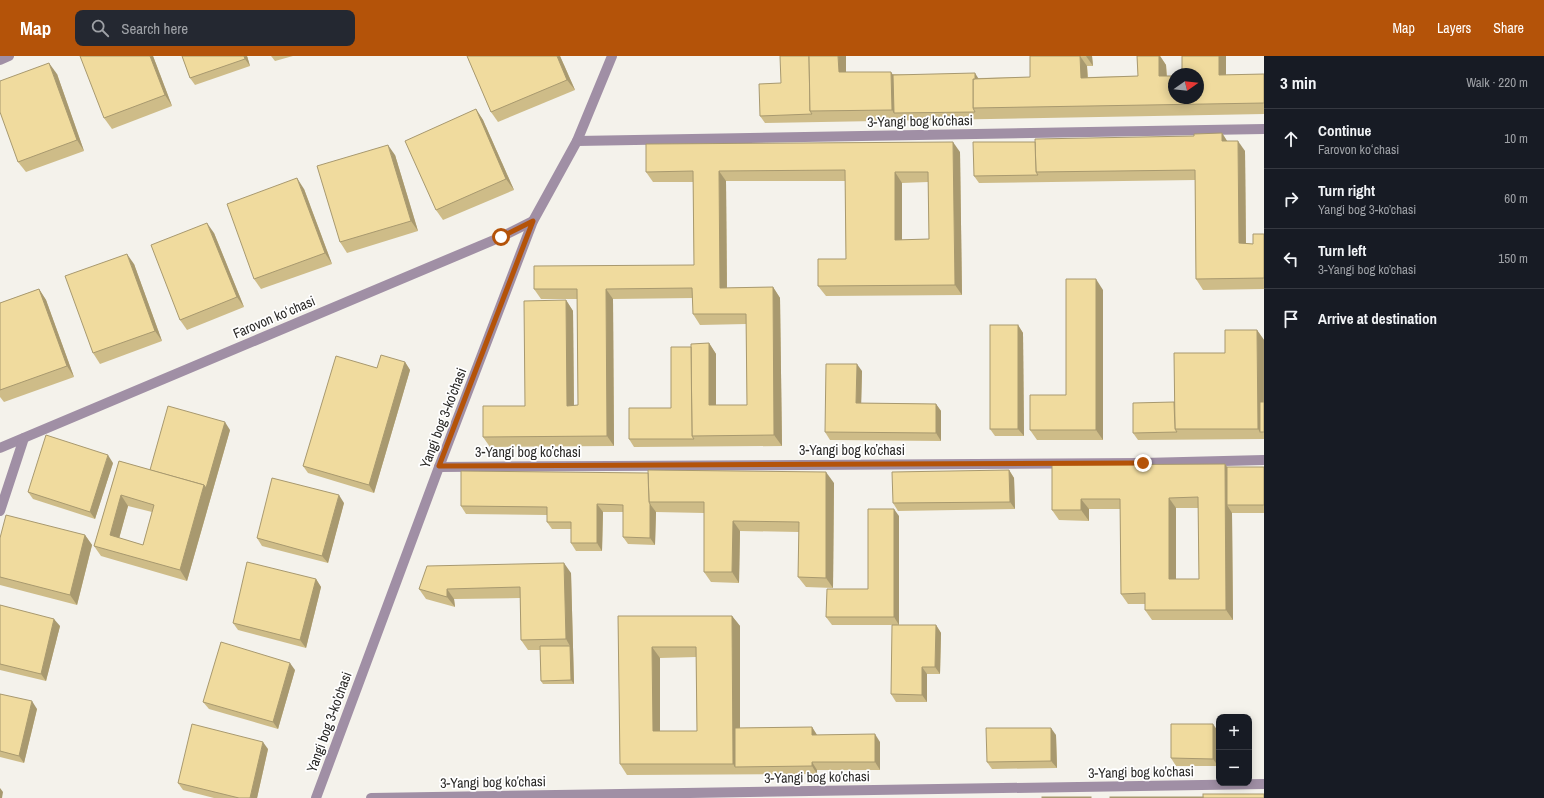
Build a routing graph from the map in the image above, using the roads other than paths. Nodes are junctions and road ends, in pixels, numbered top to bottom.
1 (9, 56) edge
2 (612, 56) edge
3 (0, 60) edge
4 (1264, 129) edge
5 (577, 141) junction
6 (533, 221) junction
7 (24, 438) junction
8 (0, 448) edge
9 (1264, 460) edge
10 (439, 466) junction
11 (0, 512) edge
12 (1264, 784) edge
13 (316, 798) edge
14 (371, 798) edge

1 - 3 street
2 - 5 street, Yangi bog 3-koʼchasi
4 - 5 street, 3-Yangi bog koʼchasi
5 - 6 street, Yangi bog 3-koʼchasi
6 - 7 street, Farovon koʻchasi
6 - 10 street, Yangi bog 3-koʼchasi
7 - 8 street, Farovon koʻchasi
7 - 11 street
9 - 10 street, 3-Yangi bog koʼchasi
10 - 13 street, Yangi bog 3-koʼchasi
12 - 14 street, 3-Yangi bog koʼchasi

